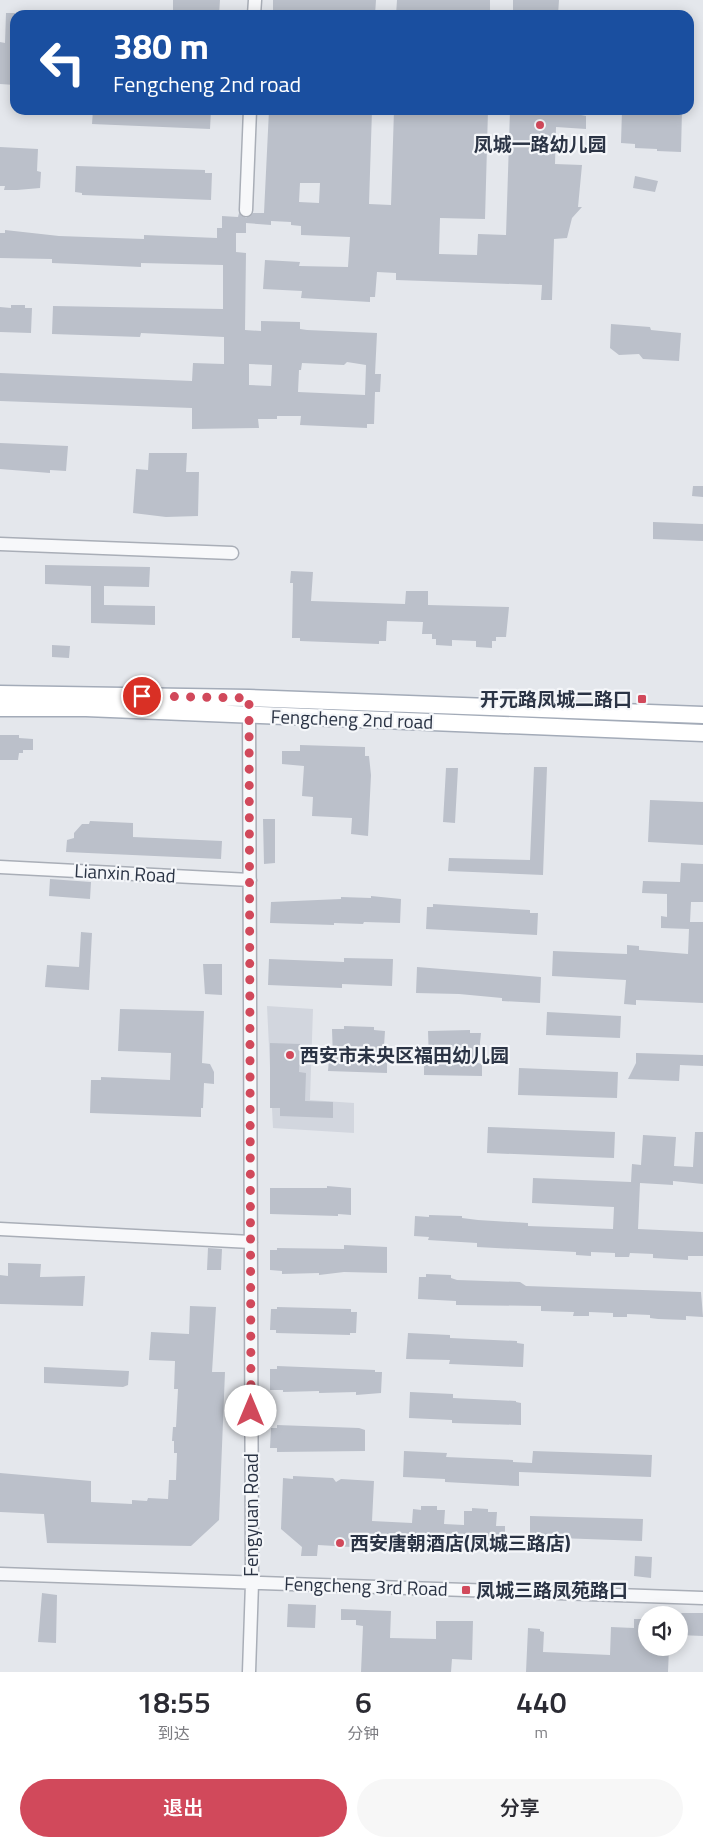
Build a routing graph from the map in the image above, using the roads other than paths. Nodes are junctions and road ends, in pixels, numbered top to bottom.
1 (250, 115) edge
2 (246, 210) dead end
3 (0, 544) edge
4 (232, 553) dead end
5 (0, 694) edge
6 (249, 698) junction
7 (0, 708) edge
8 (249, 715) junction
9 (703, 715) edge
10 (703, 732) edge
11 (0, 867) edge
12 (250, 880) junction
13 (0, 1229) edge
14 (251, 1242) junction
15 (0, 1574) edge
16 (252, 1582) junction
17 (703, 1598) edge
18 (249, 1672) edge

1 - 2 street
3 - 4 street
5 - 6 main road, Fengcheng 2nd road
6 - 8 street, Fengyuan Road
6 - 9 main road, Fengcheng 2nd road
7 - 8 main road, Fengcheng 2nd road
8 - 10 main road, Fengcheng 2nd road
8 - 12 street, Fengyuan Road
11 - 12 street, Lianxin Road
12 - 14 street, Fengyuan Road
13 - 14 street
14 - 16 street, Fengyuan Road
15 - 16 street, Fengcheng 3rd Road
16 - 17 street, Fengcheng 3rd Road
16 - 18 street, Fengyuan Road

